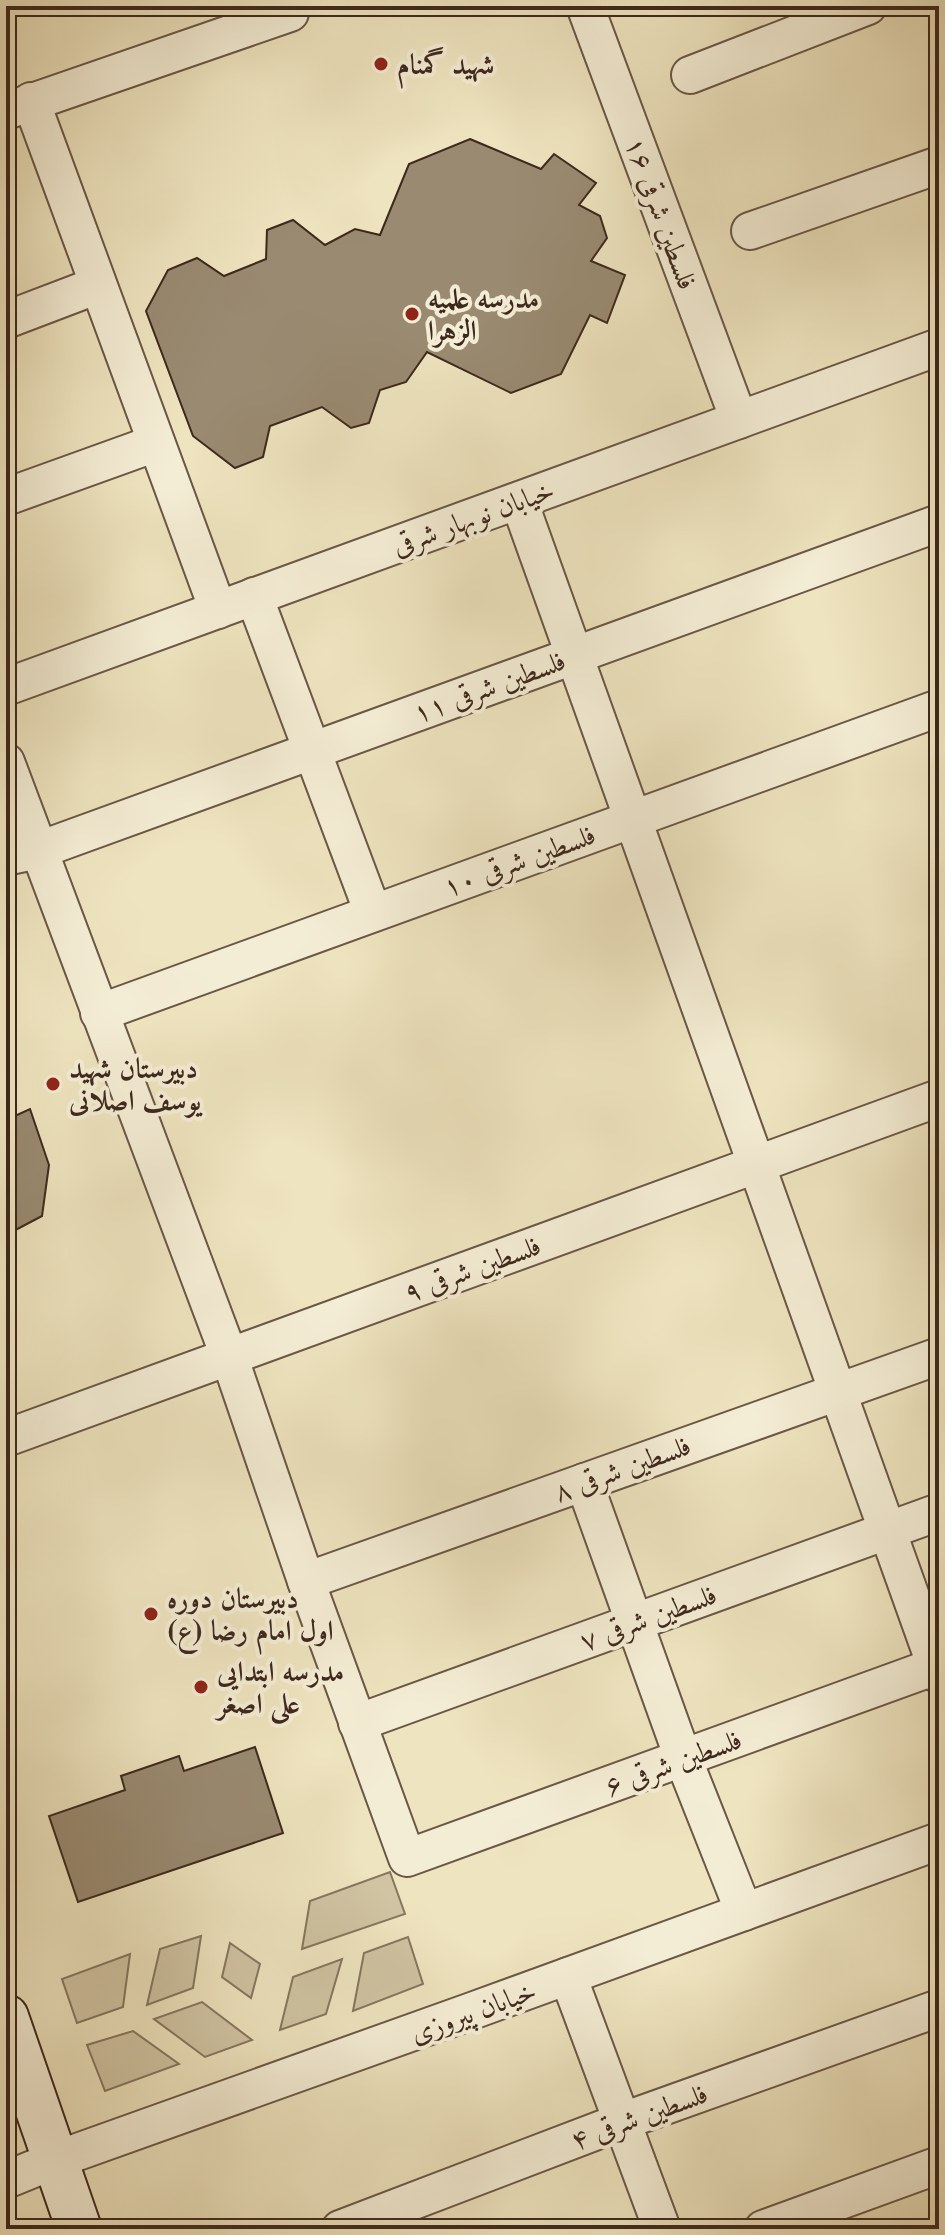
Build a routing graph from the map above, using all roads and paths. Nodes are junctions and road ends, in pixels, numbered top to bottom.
1 (585, 6) edge
2 (868, 6) edge
3 (288, 9) edge
4 (690, 75) dead end
5 (18, 106) edge
6 (939, 165) edge
7 (750, 231) dead end
8 (98, 285) junction
9 (6, 320) edge
10 (939, 347) edge
11 (739, 420) junction
12 (156, 443) junction
13 (6, 497) edge
14 (519, 501) junction
15 (939, 523) edge
16 (254, 596) junction
17 (218, 610) junction
18 (574, 656) junction
19 (6, 687) edge
20 (939, 708) edge
21 (312, 750) junction
22 (6, 762) edge
23 (632, 819) junction
24 (22, 853) edge
25 (373, 913) junction
26 (99, 1013) junction
27 (939, 1098) edge
28 (757, 1164) junction
29 (229, 1356) junction
30 (939, 1356) edge
31 (838, 1391) junction
32 (6, 1438) edge
33 (584, 1482) junction
34 (939, 1512) edge
35 (888, 1531) junction
36 (306, 1581) junction
37 (634, 1622) junction
38 (938, 1669) edge
39 (357, 1723) junction
40 (683, 1758) junction
41 (939, 1841) edge
42 (744, 1912) junction
43 (568, 1976) junction
44 (939, 2008) edge
45 (6, 2017) edge
46 (623, 2121) junction
47 (55, 2160) junction
48 (939, 2165) edge
49 (6, 2180) edge
50 (79, 2229) edge
51 (340, 2229) edge
52 (662, 2229) edge
53 (763, 2229) edge

1 - 11 street, فلسطین شرقی ۱۶
2 - 4 street
3 - 5 street
5 - 8 street
6 - 7 street
8 - 9 street
8 - 12 street
10 - 11 street, خیابان نوبهار شرقی
11 - 14 street, خیابان نوبهار شرقی
12 - 13 street
12 - 17 street
14 - 16 street, خیابان نوبهار شرقی
14 - 18 street
15 - 18 street, فلسطین شرقی ۱۱
16 - 17 street, خیابان نوبهار شرقی
16 - 21 street
17 - 19 street, خیابان نوبهار شرقی
18 - 21 street, فلسطین شرقی ۱۱
18 - 23 street
20 - 23 street, فلسطین شرقی ۱۰
21 - 24 street, فلسطین شرقی ۱۱
21 - 25 street
22 - 24 street
23 - 25 street, فلسطین شرقی ۱۰
23 - 28 street
24 - 26 street
25 - 26 street, فلسطین شرقی ۱۰
26 - 29 street
27 - 28 street, فلسطین شرقی ۹
28 - 29 street, فلسطین شرقی ۹
28 - 31 street
29 - 32 street, فلسطین شرقی ۹
29 - 36 street
30 - 31 street, فلسطین شرقی ۸
31 - 33 street, فلسطین شرقی ۸
31 - 35 street
33 - 36 street, فلسطین شرقی ۸
33 - 37 street
34 - 35 street, فلسطین شرقی ۷
35 - 37 street, فلسطین شرقی ۷
35 - 38 street
36 - 39 street
37 - 39 street, فلسطین شرقی ۷
37 - 40 street
38 - 40 street, فلسطین شرقی ۶
39 - 40 street, فلسطین شرقی ۶
40 - 42 street
41 - 42 street, خیابان پیروزی
42 - 43 street, خیابان پیروزی
43 - 46 street
43 - 47 street, خیابان پیروزی
44 - 46 street, فلسطین شرقی ۴
45 - 47 street
46 - 51 street, فلسطین شرقی ۴
46 - 52 street
47 - 49 street, خیابان پیروزی
47 - 50 street
48 - 53 street

